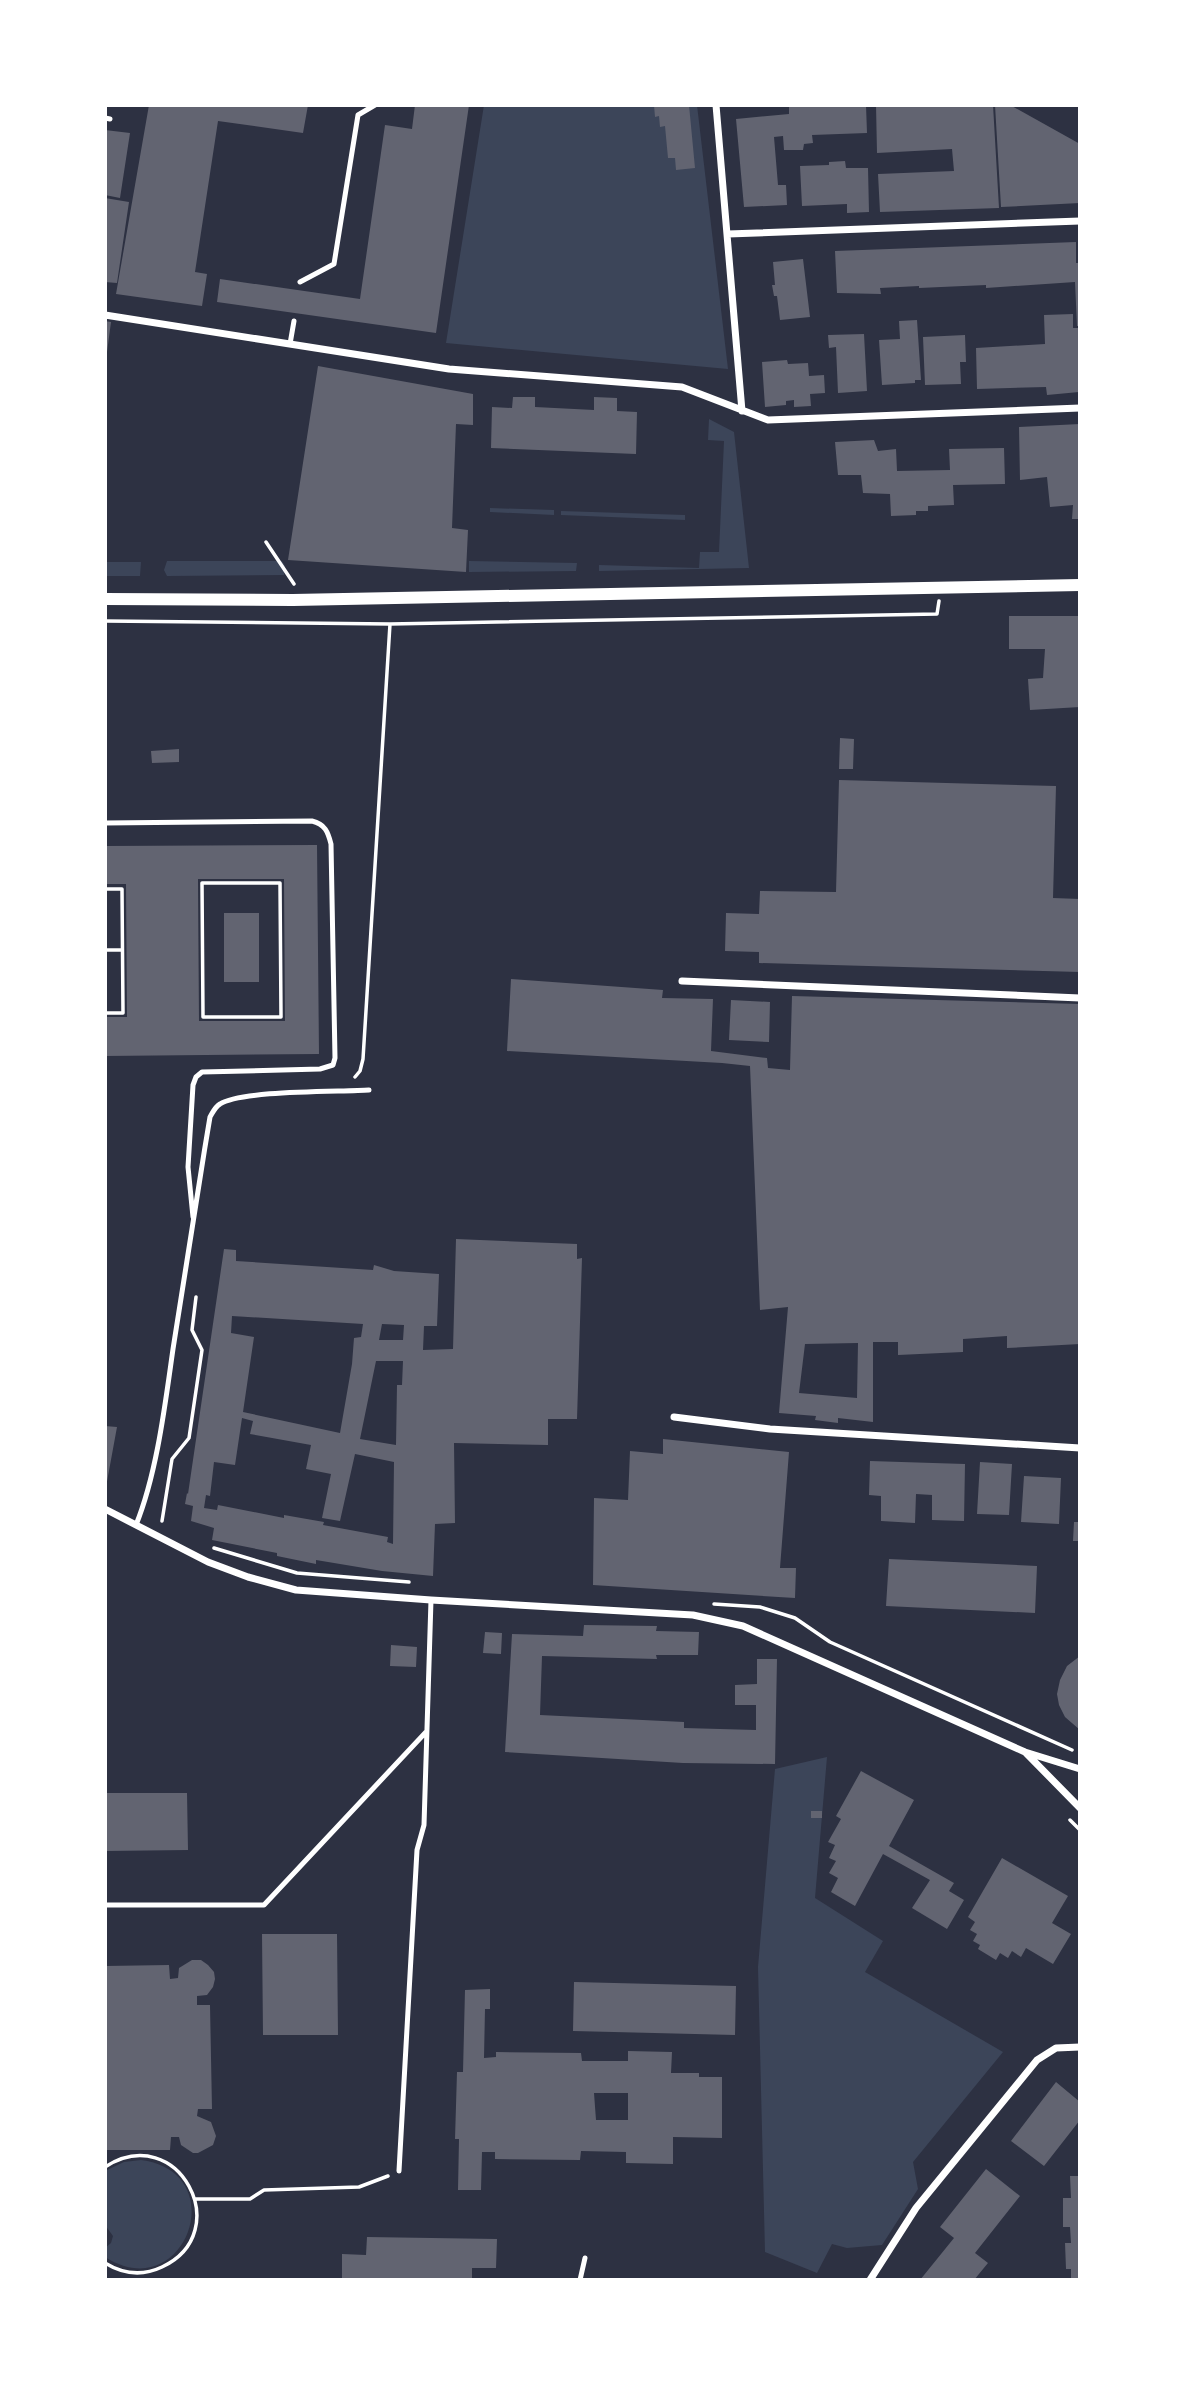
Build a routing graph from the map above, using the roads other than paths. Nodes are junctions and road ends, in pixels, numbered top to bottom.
1 (375, 105) edge
2 (716, 105) edge
3 (1080, 221) edge
4 (728, 234) junction
5 (300, 282) dead end
6 (105, 315) edge
7 (294, 321) dead end
8 (290, 344) junction
9 (1080, 408) edge
10 (742, 411) junction
11 (1079, 585) edge
12 (105, 599) edge
13 (105, 823) edge
14 (682, 981) dead end
15 (1080, 998) edge
16 (369, 1090) dead end
17 (193, 1217) junction
18 (674, 1418) dead end
19 (1080, 1448) edge
20 (105, 1509) edge
21 (135, 1525) junction
22 (431, 1600) junction
23 (426, 1732) junction
24 (1025, 1752) junction
25 (1080, 1769) edge
26 (1080, 1808) edge
27 (105, 1905) edge
28 (1080, 2047) edge
29 (399, 2171) road end
30 (586, 2258) dead end
31 (580, 2280) edge
32 (870, 2280) edge

1 - 5 lane
2 - 4 street
3 - 4 street
4 - 10 street
6 - 8 street
7 - 8 lane
8 - 10 street
9 - 10 street
11 - 12 street
13 - 17 lane
14 - 15 street
16 - 17 lane
17 - 21 lane
18 - 19 street
20 - 21 street
21 - 22 street
22 - 23 lane
22 - 24 street
23 - 27 lane
23 - 29 lane
24 - 25 street
24 - 26 street
28 - 32 street
30 - 31 lane

